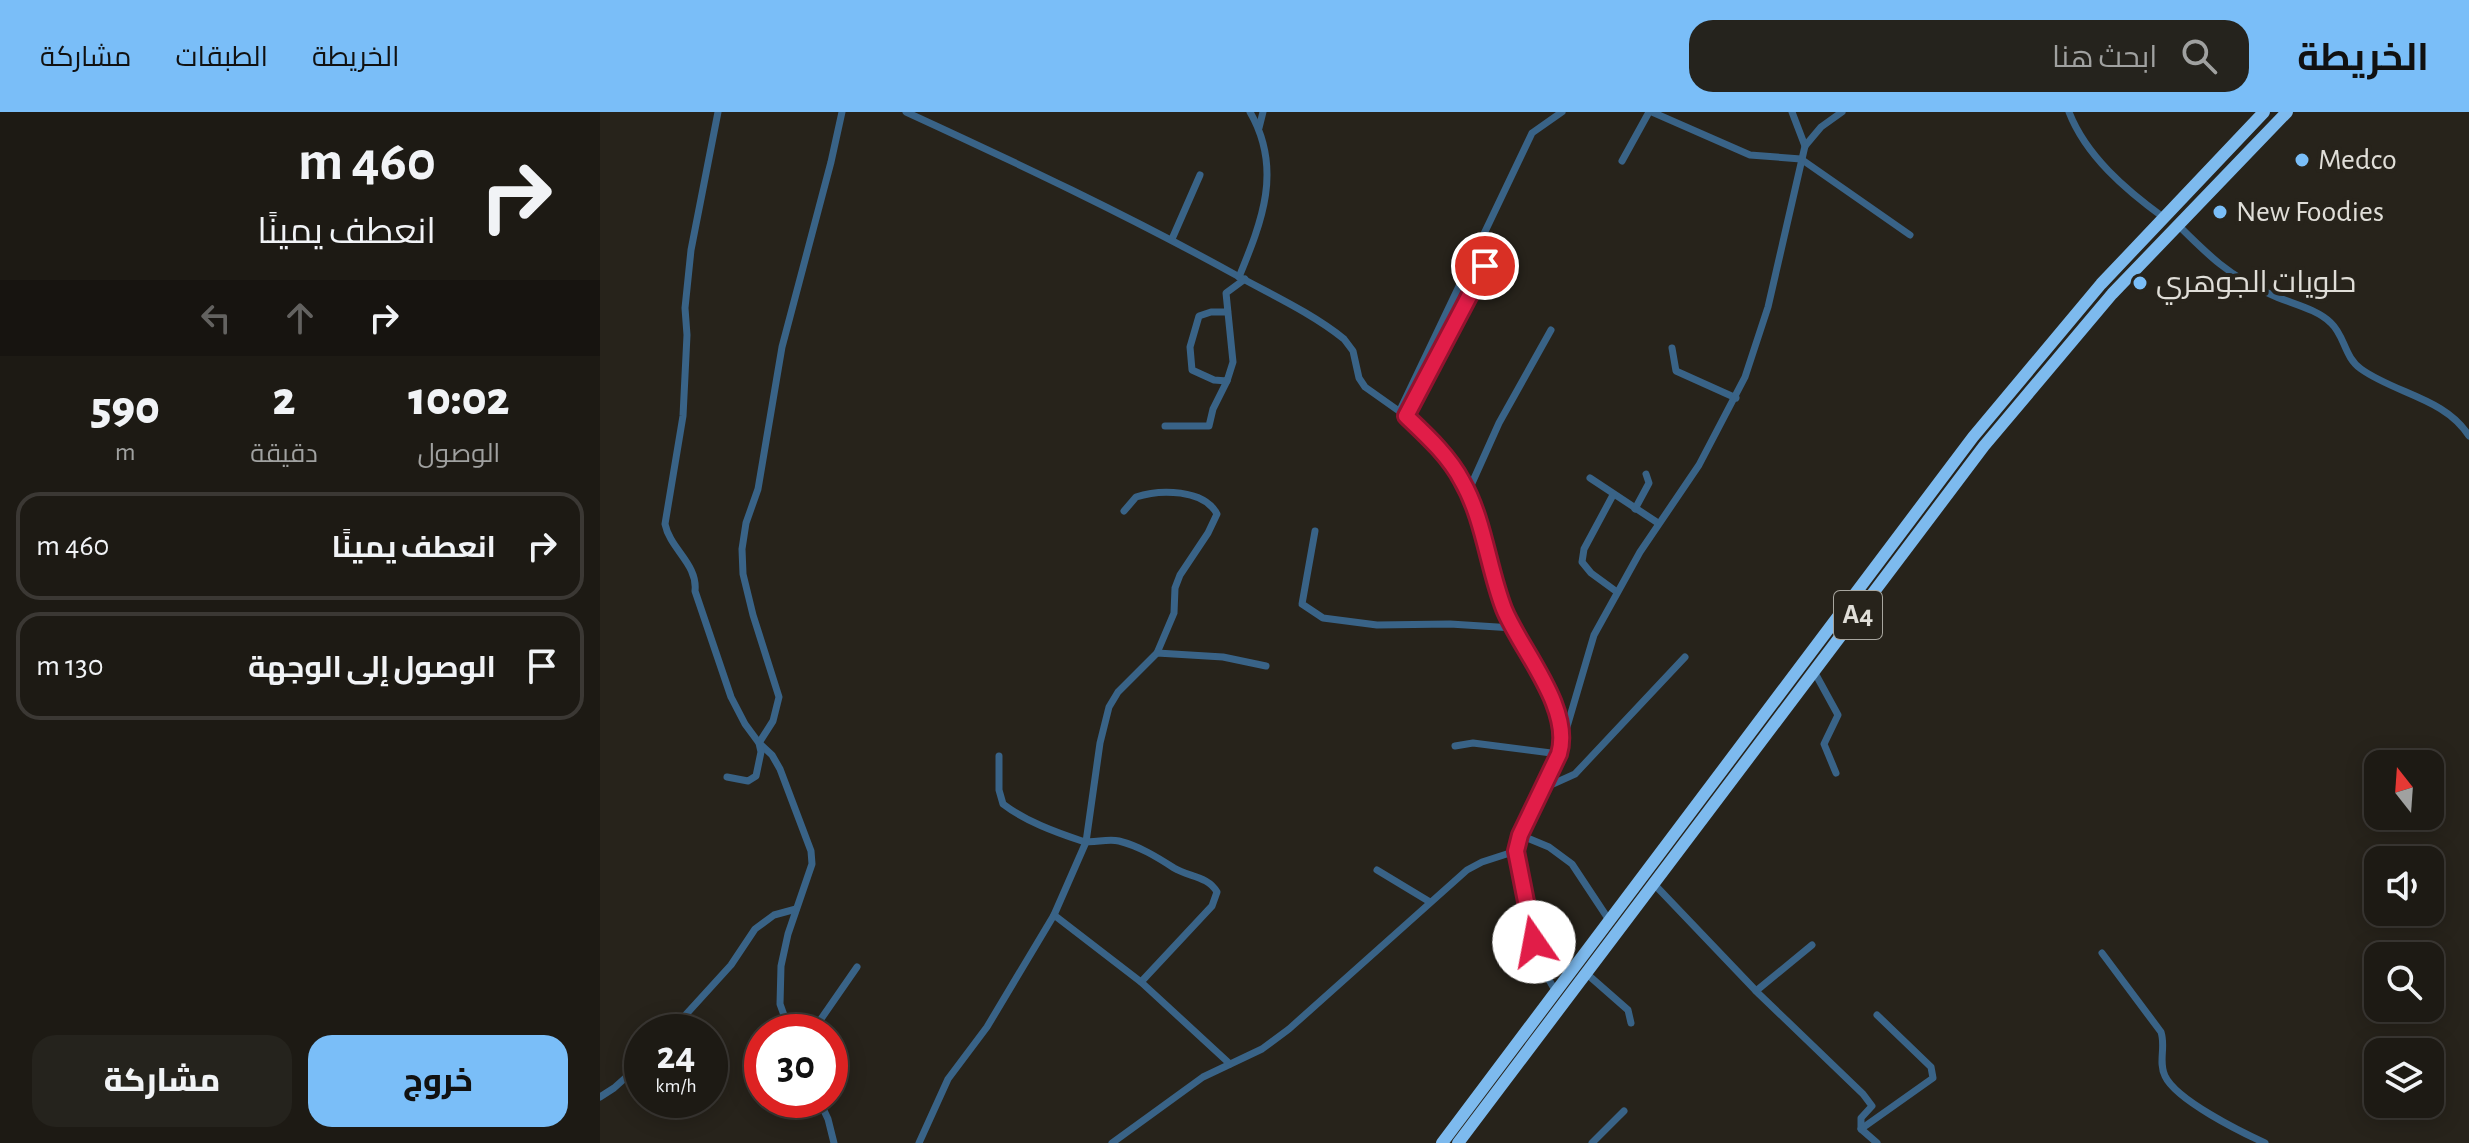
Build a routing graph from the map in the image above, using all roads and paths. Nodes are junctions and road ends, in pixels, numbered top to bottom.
1 (718, 112) edge
2 (842, 112) edge
3 (906, 112) edge
4 (1250, 112) edge
5 (1263, 112) edge
6 (1562, 112) edge
7 (1650, 112) edge
8 (1792, 112) edge
9 (1842, 112) edge
10 (2069, 112) edge
11 (2264, 112) edge
12 (2287, 112) edge
13 (1259, 128) junction
14 (1805, 146) junction
15 (1801, 159) junction
16 (1622, 161) dead end
17 (1200, 175) dead end
18 (2200, 179) junction
19 (2211, 190) junction
20 (2163, 217) junction
21 (2177, 224) junction
22 (1910, 235) dead end
23 (1172, 239) junction
24 (1498, 241) dead end
25 (1242, 278) junction
26 (1228, 312) junction
27 (1551, 330) dead end
28 (1672, 348) dead end
29 (1227, 381) junction
30 (1736, 398) junction
31 (1403, 413) junction
32 (1165, 426) dead end
33 (2469, 436) edge
34 (1646, 474) dead end
35 (1590, 478) dead end
36 (1468, 492) junction
37 (1613, 495) junction
38 (1635, 509) junction
39 (1124, 511) dead end
40 (1658, 523) junction
41 (1315, 531) dead end
42 (1617, 592) junction
43 (1513, 628) junction
44 (1157, 653) junction
45 (1685, 657) dead end
46 (1266, 666) dead end
47 (1815, 673) junction
48 (1562, 742) junction
49 (759, 743) junction
50 (1455, 746) dead end
51 (1559, 754) junction
52 (999, 756) dead end
53 (1836, 773) dead end
54 (727, 777) dead end
55 (1544, 788) junction
56 (1520, 835) junction
57 (1086, 842) junction
58 (1516, 851) junction
59 (1377, 870) dead end
60 (1654, 884) junction
61 (1430, 902) junction
62 (796, 909) junction
63 (1054, 915) junction
64 (1609, 920) junction
65 (1812, 945) dead end
66 (2102, 953) dead end
67 (857, 967) dead end
68 (1587, 974) junction
69 (1141, 982) junction
70 (1756, 991) junction
71 (1556, 992) junction
72 (686, 1014) edge
73 (784, 1014) edge
74 (824, 1014) edge
75 (1877, 1015) dead end
76 (1631, 1023) dead end
77 (1230, 1064) junction
78 (624, 1079) edge
79 (600, 1097) edge
80 (1624, 1111) dead end
81 (828, 1118) edge
82 (1861, 1129) junction
83 (834, 1143) edge
84 (919, 1143) edge
85 (1112, 1143) edge
86 (1442, 1143) edge
87 (1458, 1143) edge
88 (1592, 1143) edge
89 (1877, 1143) edge
90 (2265, 1143) edge

1 - 49 street
2 - 49 street
3 - 23 street
4 - 13 street
5 - 13 street
6 - 31 street
7 - 15 street
7 - 16 street
8 - 14 street
9 - 14 street
10 - 20 street
11 - 18 highway, A4
12 - 19 highway, A4
13 - 25 street
14 - 15 street
15 - 22 street
15 - 30 street
17 - 23 street
18 - 19 highway
18 - 20 highway, A4
19 - 21 highway, A4
20 - 64 highway, A4
21 - 33 street
21 - 47 highway, A4
23 - 25 street
24 - 31 street
25 - 26 street
25 - 31 street
26 - 29 street
26 - 29 street
27 - 36 street
28 - 30 street
29 - 32 street
30 - 40 street
31 - 36 street
34 - 38 street
35 - 37 street
36 - 43 street
37 - 38 street
37 - 42 street
38 - 40 street
39 - 44 street
40 - 42 street
41 - 43 street
42 - 48 street
43 - 48 street
44 - 46 street
44 - 57 street
45 - 55 street
47 - 53 street
47 - 60 highway, A4
48 - 51 street
49 - 54 street
49 - 62 street
50 - 51 street
51 - 55 street
52 - 57 street
55 - 56 street
56 - 58 street
56 - 64 street
57 - 63 street
57 - 69 street
58 - 61 street
58 - 71 street
59 - 61 street
60 - 68 highway, A4
60 - 70 street
61 - 77 street
62 - 72 street
62 - 73 street
63 - 69 street
63 - 84 street
64 - 71 highway, A4
65 - 70 street
66 - 90 street
67 - 74 street
68 - 76 street
68 - 87 highway, A4
69 - 77 street
70 - 82 street
71 - 86 highway, A4
75 - 82 street
77 - 85 street
78 - 79 street
80 - 88 street
81 - 83 street
82 - 89 street

